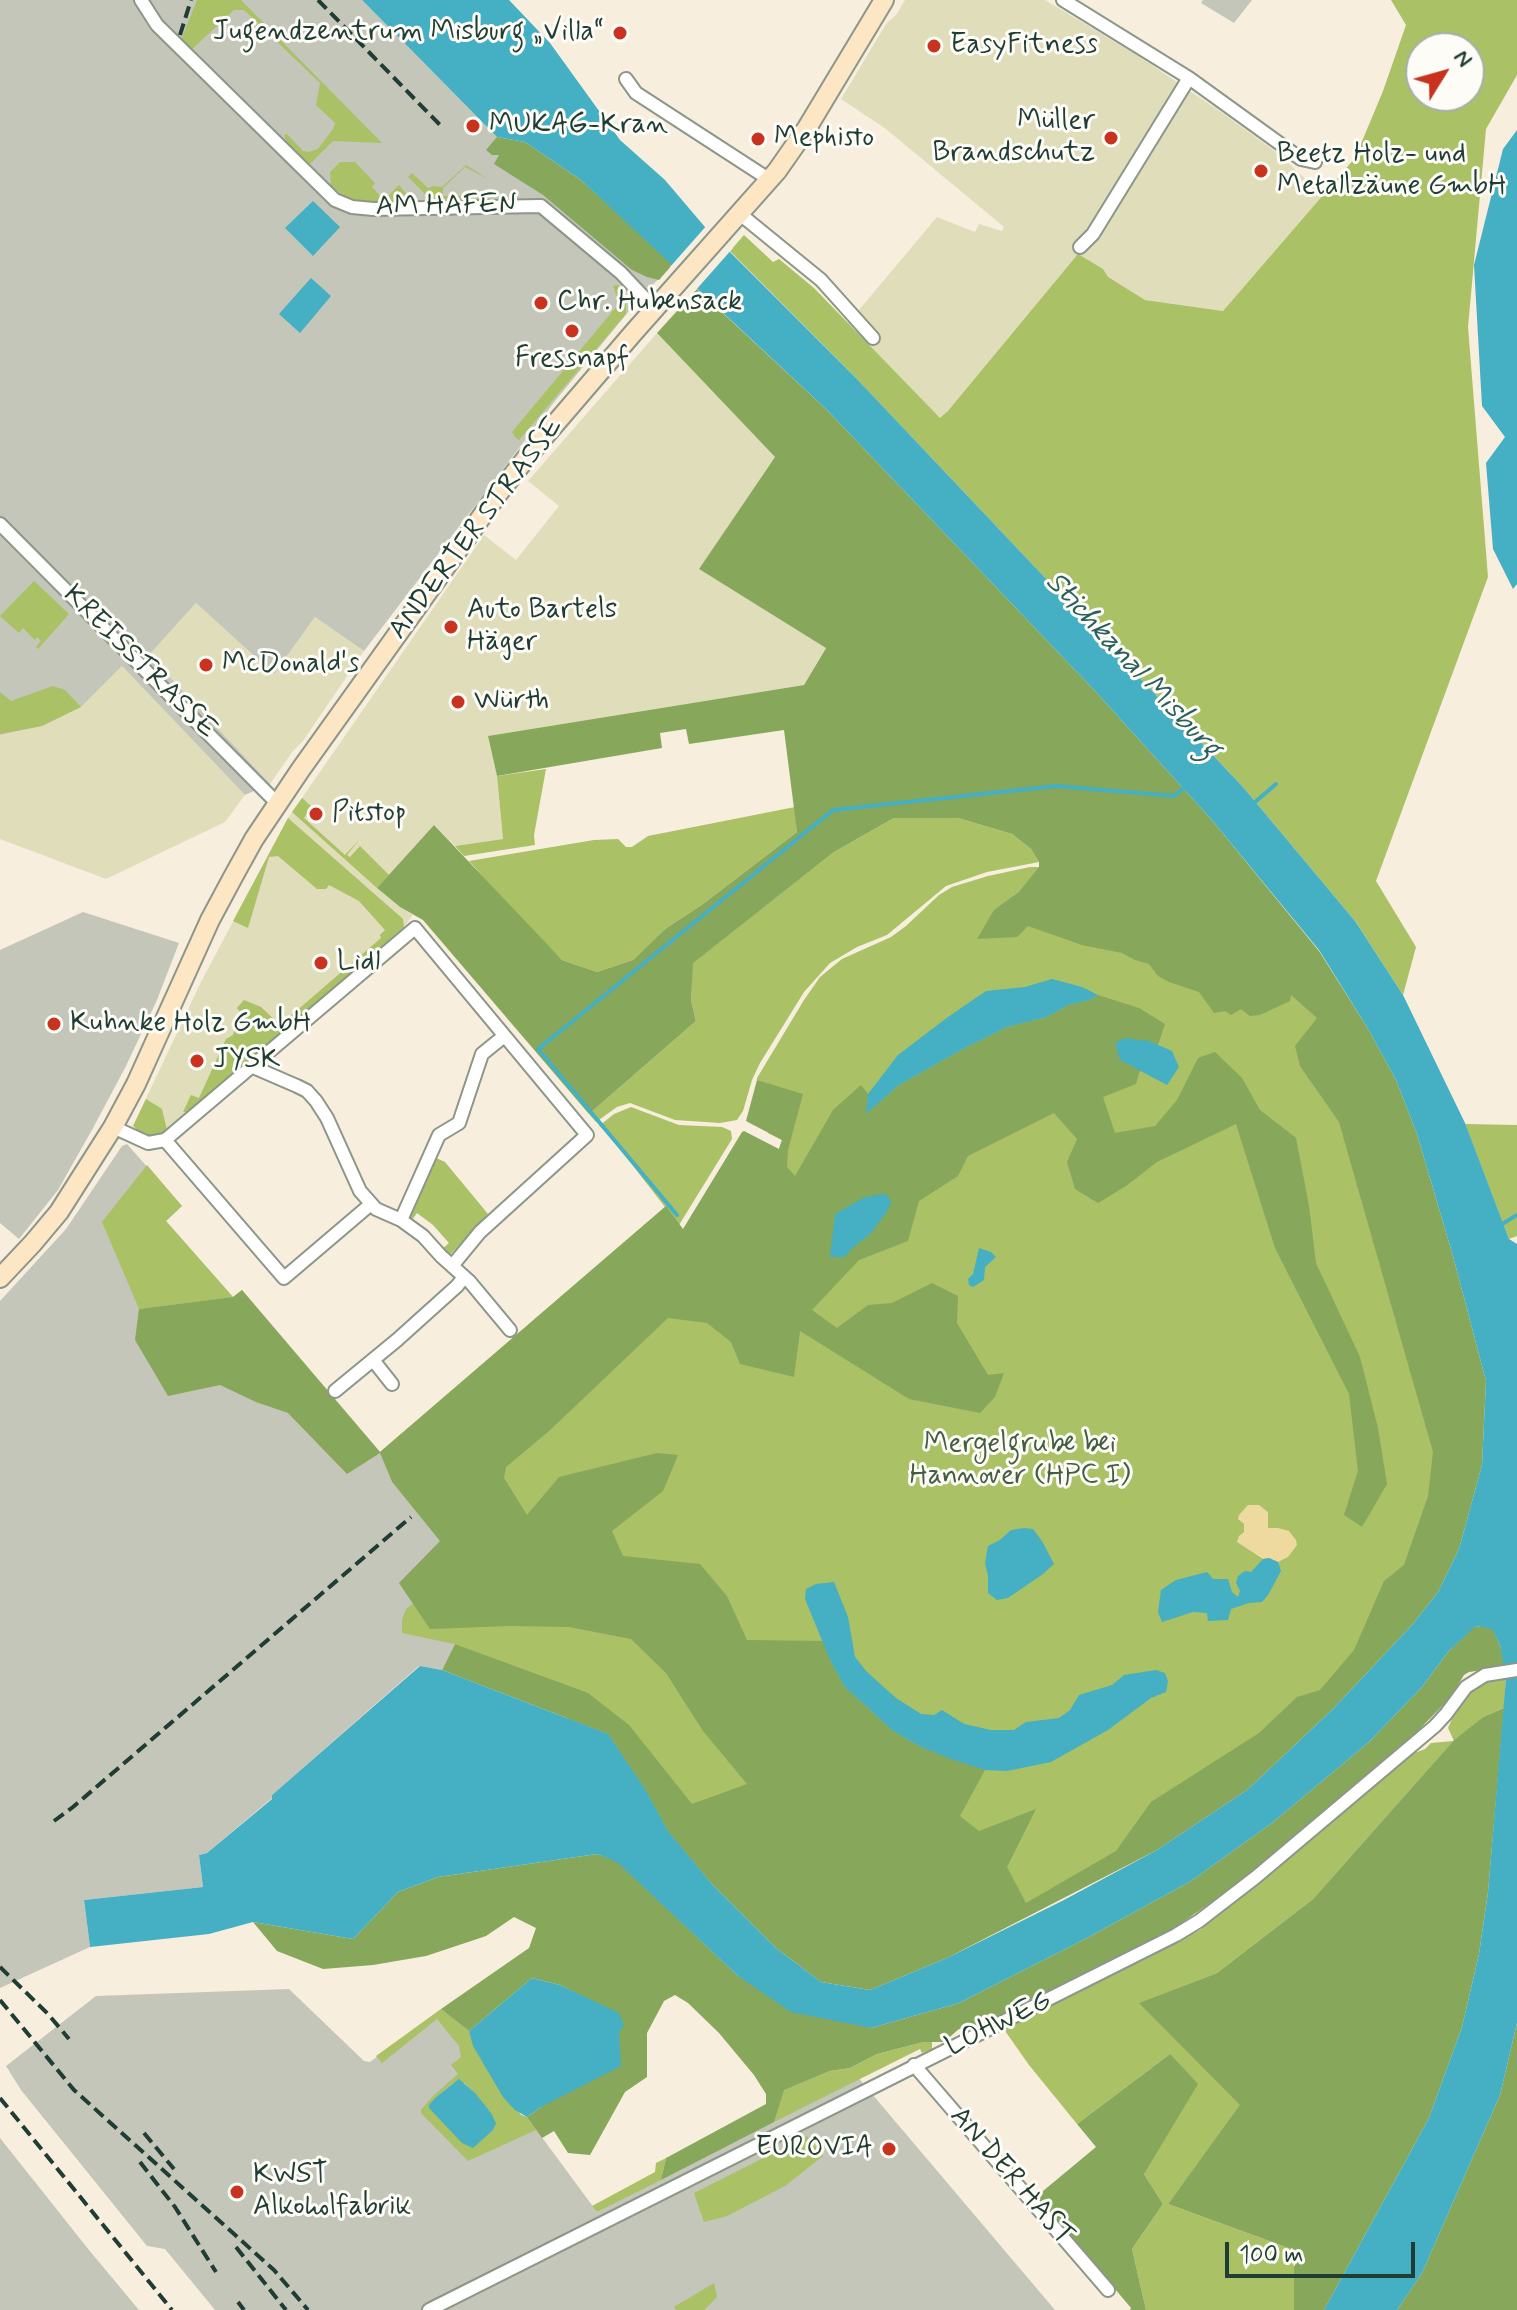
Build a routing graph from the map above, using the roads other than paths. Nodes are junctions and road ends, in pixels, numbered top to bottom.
1 (141, 0) edge
2 (884, 0) edge
3 (1063, 0) edge
4 (1189, 78) junction
5 (626, 79) dead end
6 (1315, 162) dead end
7 (770, 180) junction
8 (740, 214) junction
9 (1080, 247) dead end
10 (655, 309) junction
11 (873, 338) dead end
12 (0, 524) edge
13 (277, 803) junction
14 (503, 1037) junction
15 (253, 1067) junction
16 (113, 1127) junction
17 (165, 1140) junction
18 (371, 1204) junction
19 (401, 1220) junction
20 (452, 1266) junction
21 (464, 1277) junction
22 (0, 1278) edge
23 (510, 1330) dead end
24 (373, 1360) junction
25 (392, 1384) dead end
26 (335, 1391) dead end
27 (1517, 1670) edge
28 (914, 2065) junction
29 (1108, 2290) dead end
30 (429, 2310) edge

1 - 10 street, AM HAFEN
2 - 7 main road, ANDERTER STRASSE
3 - 4 street
4 - 6 street
4 - 9 street
5 - 7 street
7 - 8 main road, ANDERTER STRASSE
8 - 10 main road, ANDERTER STRASSE
8 - 11 street
10 - 13 main road, ANDERTER STRASSE
12 - 13 street, KREISSTRASSE
13 - 16 main road, ANDERTER STRASSE
14 - 15 street
14 - 19 street
14 - 20 street
15 - 17 street
15 - 18 street
16 - 17 street
16 - 22 main road, ANDERTER STRASSE
17 - 18 street
18 - 19 street
19 - 20 street
20 - 21 street
21 - 23 street
21 - 24 street
24 - 25 street
24 - 26 street
27 - 28 street, LOHWEG
28 - 29 street, AN DER HAST
28 - 30 street, LOHWEG

